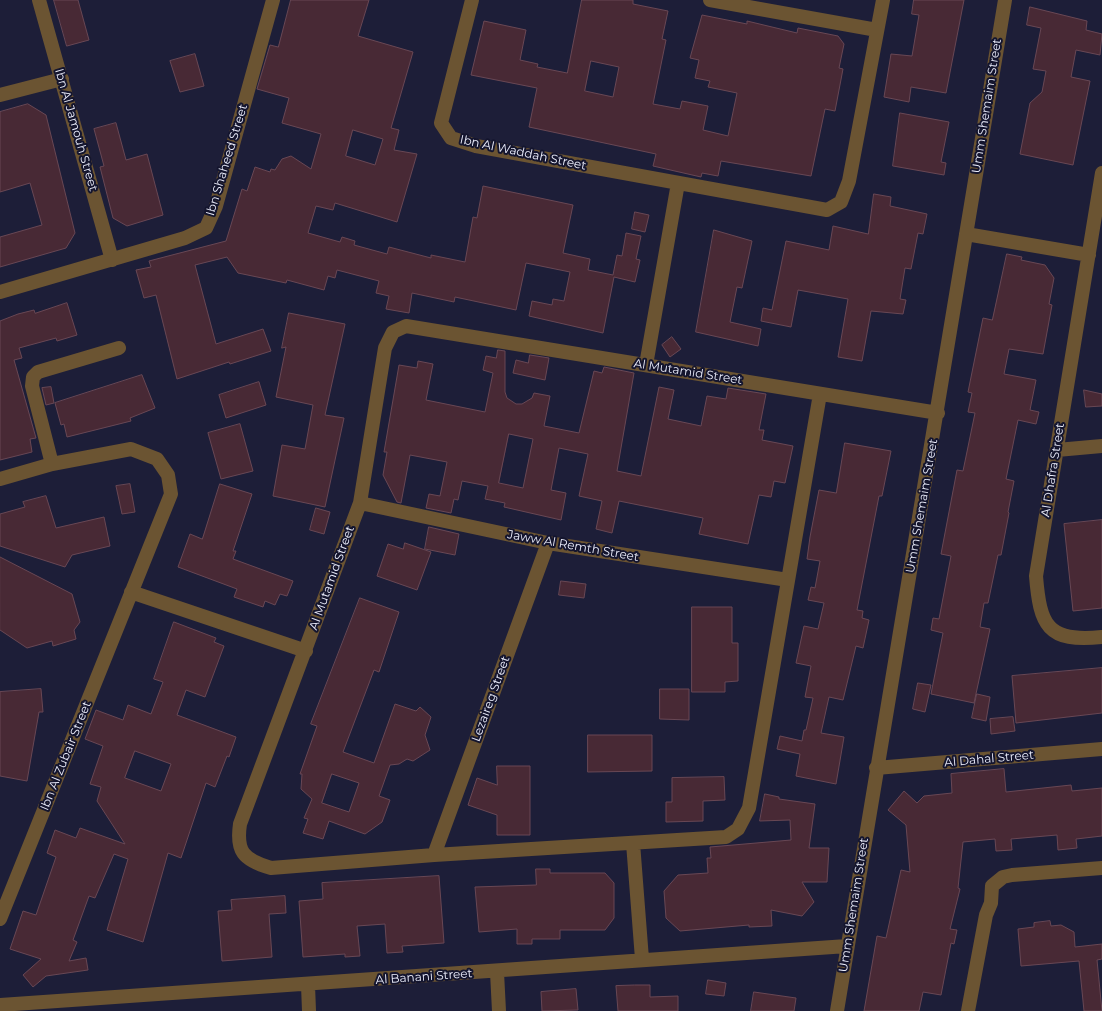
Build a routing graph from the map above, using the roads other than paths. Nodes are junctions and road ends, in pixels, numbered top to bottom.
1 (39, 0) edge
2 (273, 0) edge
3 (472, 0) edge
4 (710, 0) edge
5 (883, 0) edge
6 (1004, 0) edge
7 (877, 30) junction
8 (62, 79) junction
9 (0, 95) edge
10 (1102, 173) edge
11 (678, 183) junction
12 (966, 234) junction
13 (1089, 256) junction
14 (112, 260) junction
15 (0, 292) edge
16 (119, 348) dead end
17 (646, 365) junction
18 (820, 394) junction
19 (938, 413) junction
20 (1102, 446) edge
21 (1057, 450) junction
22 (52, 464) junction
23 (0, 479) edge
24 (360, 503) junction
25 (548, 543) junction
26 (788, 580) junction
27 (131, 592) junction
28 (1102, 637) edge
29 (306, 651) junction
30 (1102, 749) edge
31 (876, 768) junction
32 (633, 843) junction
33 (434, 855) junction
34 (1102, 868) edge
35 (0, 919) edge
36 (847, 946) junction
37 (642, 959) junction
38 (497, 972) junction
39 (308, 985) junction
40 (0, 1005) edge
41 (309, 1011) edge
42 (499, 1011) edge
43 (837, 1011) edge
44 (968, 1011) edge

1 - 8 street, Ibn Al Jamouh Street
2 - 14 street, Ibn Shaheed Street
3 - 11 street, Ibn Al Waddah Street
4 - 7 street
5 - 7 street, Ibn Al Waddah Street
6 - 12 street, Umm Shemaim Street
7 - 11 street, Ibn Al Waddah Street
8 - 9 street
8 - 14 street, Ibn Al Jamouh Street
10 - 13 street, Al Dhafra Street
11 - 17 street
12 - 13 street
12 - 19 street, Umm Shemaim Street
13 - 21 street, Al Dhafra Street
14 - 15 street, Ibn Shaheed Street
16 - 22 street
17 - 18 street, Al Mutamid Street
17 - 24 street, Al Mutamid Street
18 - 19 street, Al Mutamid Street
18 - 26 street, Al Mutamid Street
19 - 31 street, Umm Shemaim Street
20 - 21 street
21 - 28 street, Al Dhafra Street
22 - 23 street, Ibn Al Zubair Street
22 - 27 street, Ibn Al Zubair Street
24 - 25 street, Jaww Al Remth Street
24 - 29 street, Al Mutamid Street
25 - 26 street, Jaww Al Remth Street
25 - 33 street, Lezaireg Street
26 - 32 street, Al Mutamid Street
27 - 29 street
27 - 35 street, Ibn Al Zubair Street
29 - 33 street, Al Mutamid Street
30 - 31 street, Al Dahal Street
31 - 36 street, Umm Shemaim Street
32 - 33 street, Al Mutamid Street
32 - 37 street
34 - 44 street
36 - 37 street, Al Banani Street
36 - 43 street, Umm Shemaim Street
37 - 38 street, Al Banani Street
38 - 39 street, Al Banani Street
38 - 42 street
39 - 40 street, Al Banani Street
39 - 41 street

